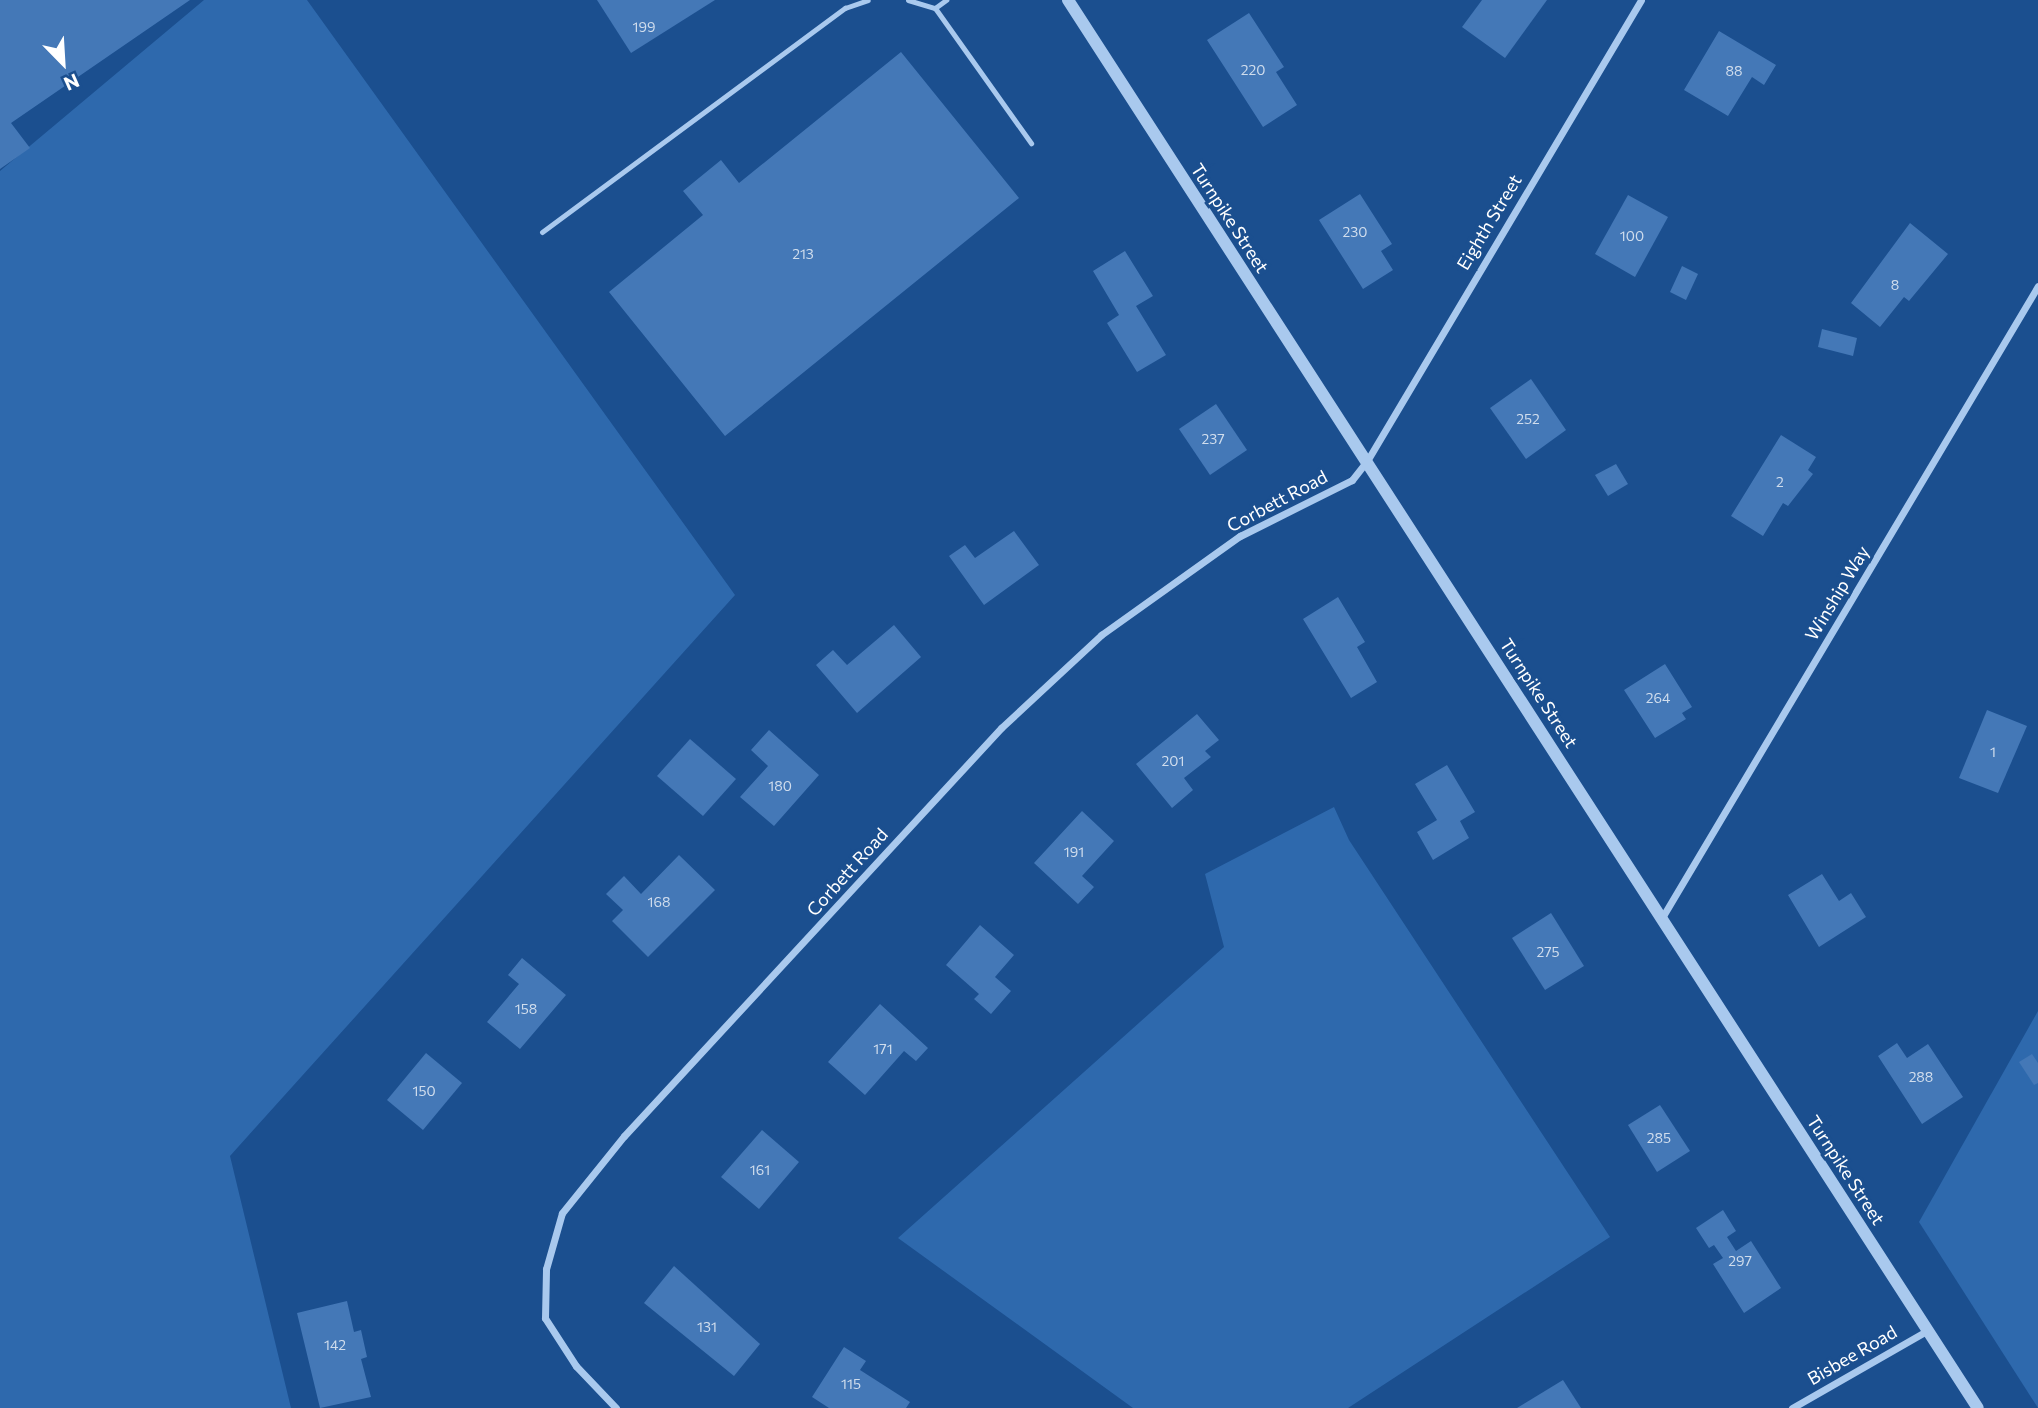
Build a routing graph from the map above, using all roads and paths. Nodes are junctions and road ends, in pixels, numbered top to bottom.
1 (868, 0) edge
2 (908, 0) edge
3 (946, 0) edge
4 (1068, 0) edge
5 (1641, 0) edge
6 (935, 8) junction
7 (1031, 143) dead end
8 (541, 232) dead end
9 (2038, 286) edge
10 (1367, 461) junction
11 (1663, 916) junction
12 (1928, 1330) junction
13 (617, 1408) edge
14 (1792, 1408) edge
15 (1978, 1408) edge

1 - 8 lane
2 - 6 lane
3 - 6 lane
4 - 10 street, Turnpike Street
5 - 10 street, Eighth Street
6 - 7 lane
9 - 11 street, Winship Way
10 - 11 street, Turnpike Street
10 - 13 street, Corbett Road
11 - 12 street, Turnpike Street
12 - 14 street, Bisbee Road
12 - 15 street, Turnpike Street

